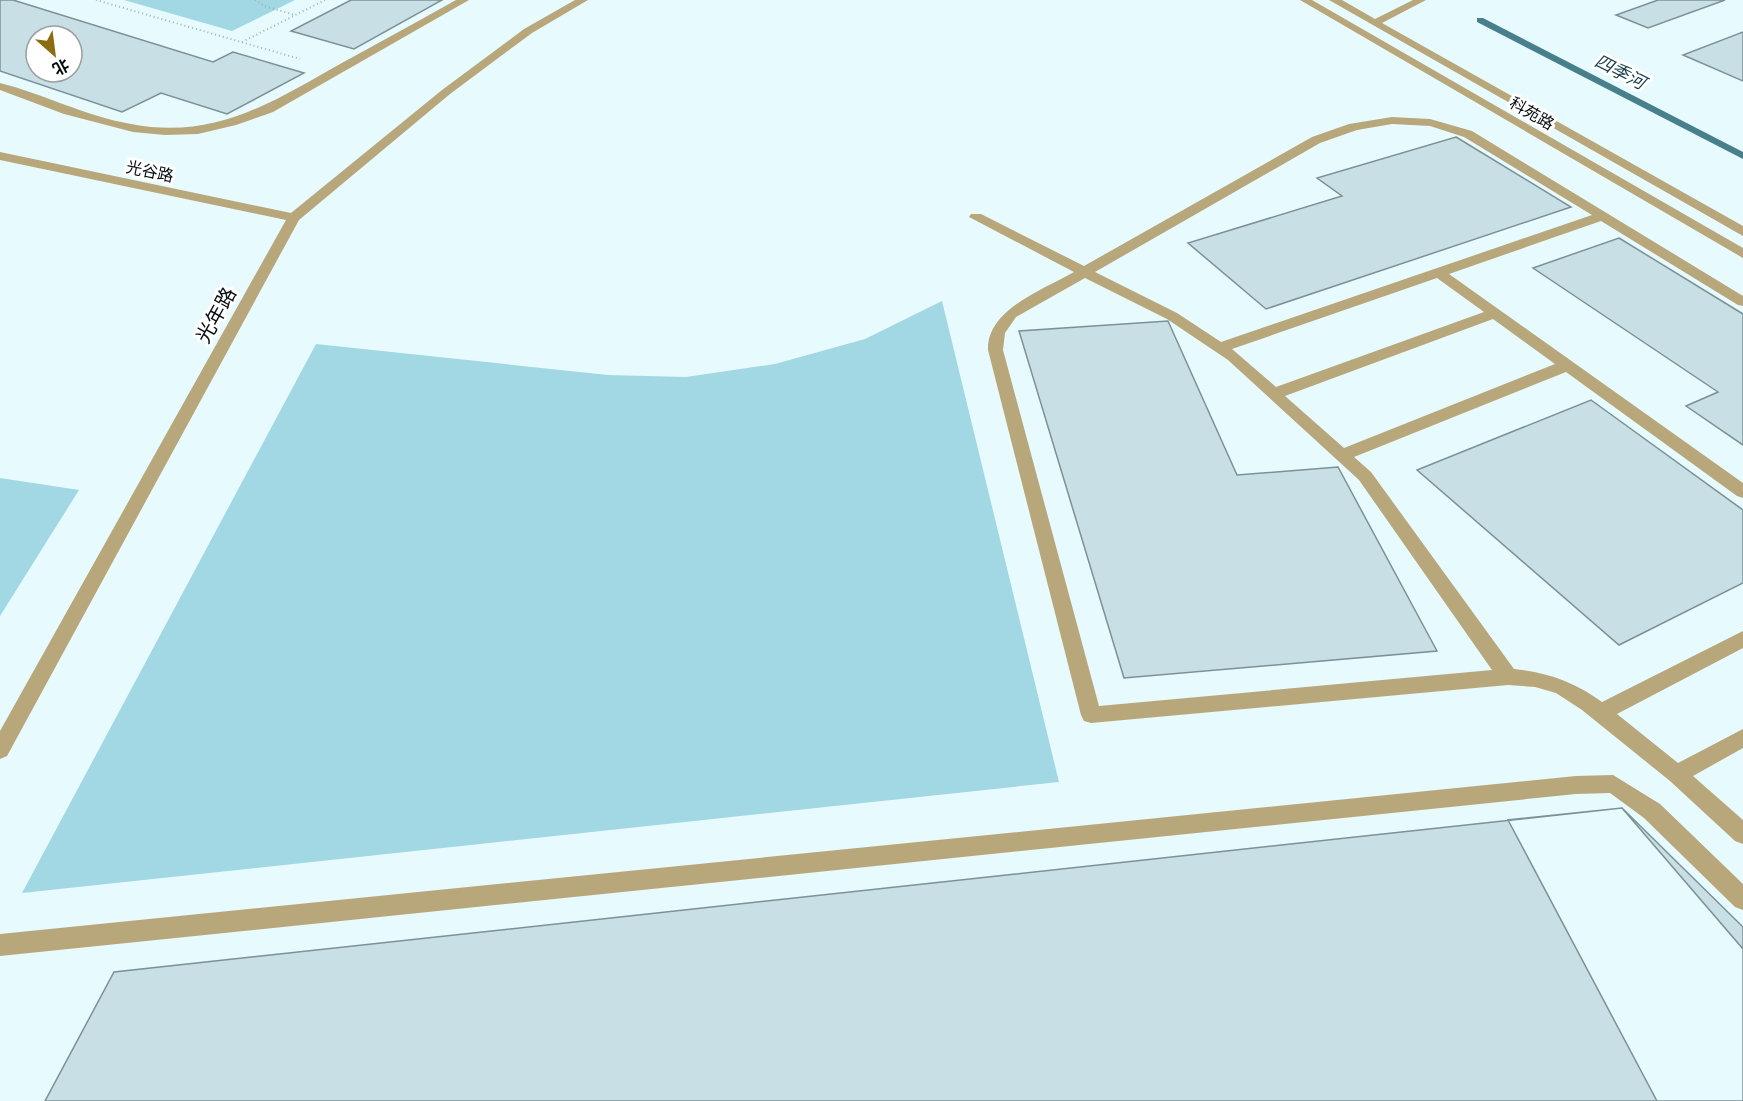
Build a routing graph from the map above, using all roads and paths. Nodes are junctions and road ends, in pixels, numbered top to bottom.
1 (96, 0) edge
2 (255, 0) edge
3 (325, 0) edge
4 (464, 0) edge
5 (583, 0) edge
6 (1305, 0) edge
7 (1334, 0) edge
8 (1421, 0) edge
9 (296, 15) junction
10 (1374, 23) junction
11 (242, 42) junction
12 (338, 71) junction
13 (0, 86) edge
14 (0, 156) edge
15 (1603, 216) junction
16 (976, 217) dead end
17 (294, 218) junction
18 (1743, 232) edge
19 (1743, 254) edge
20 (1085, 272) junction
21 (1439, 273) junction
22 (1743, 302) edge
23 (1495, 313) junction
24 (1220, 348) junction
25 (1568, 365) junction
26 (1274, 394) junction
27 (1342, 455) junction
28 (1743, 492) edge
29 (1743, 639) edge
30 (1508, 677) junction
31 (1600, 712) junction
32 (1743, 738) edge
33 (0, 750) edge
34 (1677, 774) junction
35 (1743, 834) edge
36 (1743, 899) edge
37 (0, 945) edge

1 - 11 path
2 - 9 path
3 - 9 path
4 - 12 street
5 - 17 street, 光年路
6 - 19 street, 科苑路
7 - 10 street, 科苑路
8 - 10 street
9 - 11 path
10 - 18 street, 科苑路
11 - 12 path
12 - 13 street
14 - 17 street, 光谷路
15 - 20 street
15 - 21 street
15 - 22 street
16 - 20 street
17 - 33 street, 光年路
20 - 24 street
20 - 30 street
21 - 23 street
21 - 24 street
23 - 25 street
23 - 26 street
24 - 26 street
25 - 27 street
25 - 28 street
26 - 27 street
27 - 30 street
29 - 31 street
30 - 31 street
31 - 34 street
32 - 34 street
34 - 35 street
36 - 37 street

